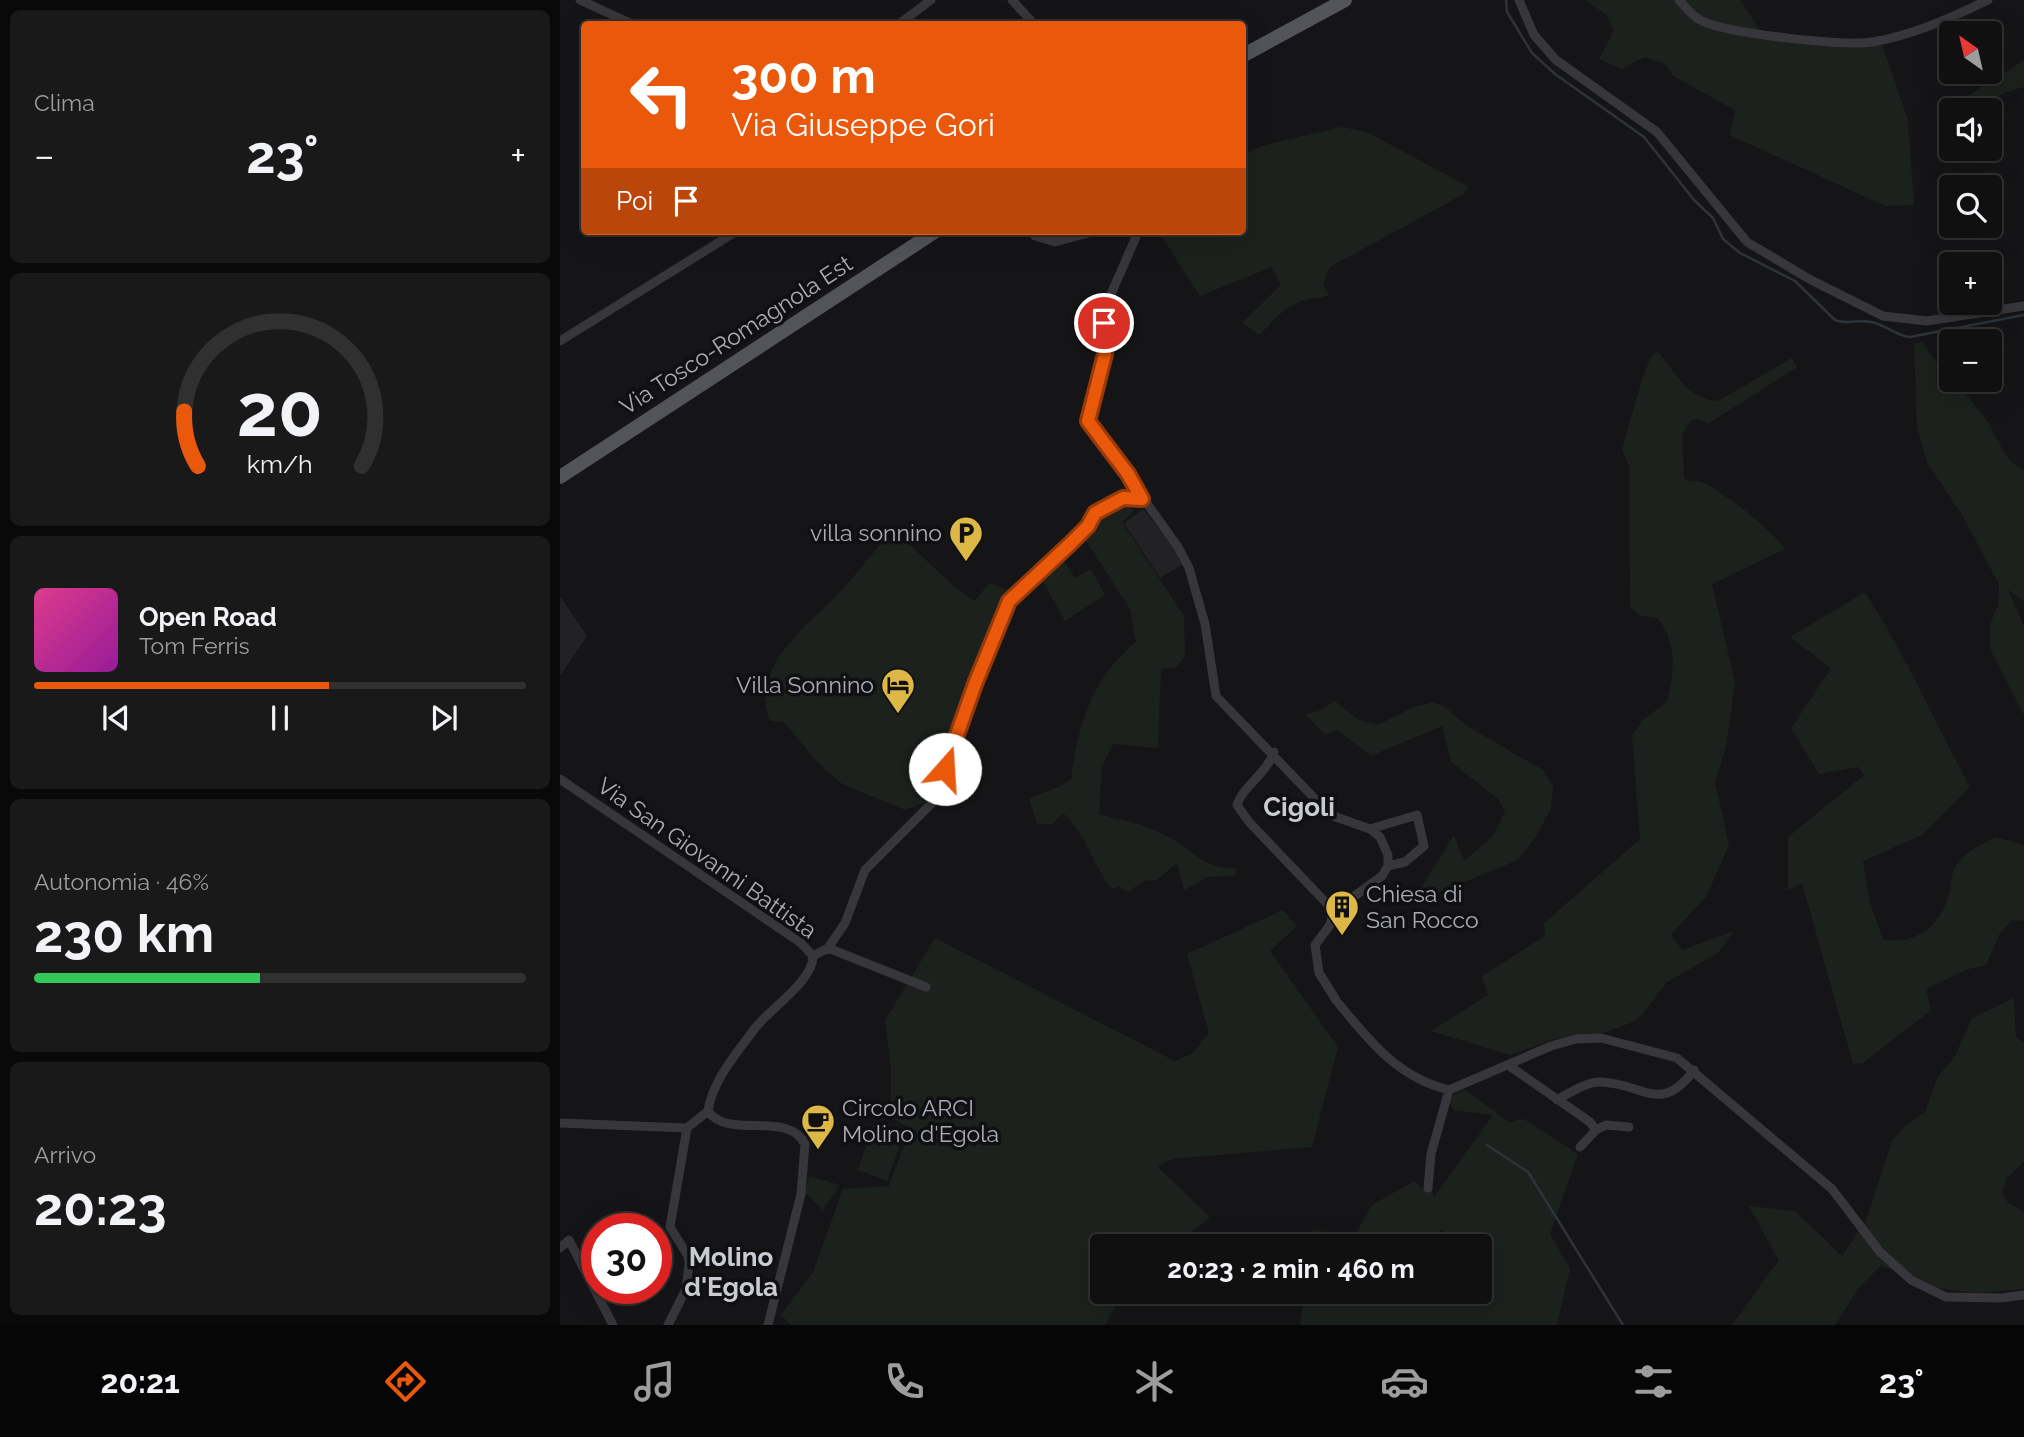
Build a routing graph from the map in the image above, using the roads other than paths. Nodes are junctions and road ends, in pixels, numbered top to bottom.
1 (580, 0) edge
2 (931, 0) edge
3 (1012, 0) edge
4 (1345, 0) edge
5 (1519, 0) edge
6 (1679, 0) edge
7 (1988, 0) edge
8 (626, 21) edge
9 (903, 21) edge
10 (1031, 21) edge
11 (1246, 54) edge
12 (731, 235) edge
13 (930, 235) edge
14 (1034, 235) edge
15 (1081, 235) edge
16 (1136, 235) edge
17 (2024, 306) edge
18 (560, 341) edge
19 (560, 477) edge
20 (1142, 499) junction
21 (1273, 752) junction
22 (560, 779) edge
23 (1370, 829) junction
24 (1388, 866) junction
25 (1334, 911) junction
26 (828, 948) junction
27 (813, 956) junction
28 (926, 988) dead end
29 (1508, 1065) junction
30 (1694, 1070) junction
31 (1449, 1090) junction
32 (1557, 1100) junction
33 (708, 1111) junction
34 (560, 1123) edge
35 (1629, 1126) dead end
36 (687, 1128) junction
37 (1595, 1130) junction
38 (1580, 1147) dead end
39 (1428, 1188) dead end
40 (560, 1248) edge
41 (2024, 1295) edge
42 (613, 1325) edge
43 (668, 1325) edge
44 (768, 1325) edge

1 - 8 street
2 - 9 street
3 - 10 street
4 - 11 main road
5 - 17 street
6 - 7 street
12 - 18 street
13 - 19 main road, Via Tosco-Romagnola Est
14 - 15 street
16 - 20 street
20 - 21 street
20 - 26 street
21 - 23 street
21 - 25 street
22 - 27 street, Via San Giovanni Battista
23 - 24 street
23 - 24 street
24 - 25 street
25 - 31 street
26 - 27 street
26 - 28 street
27 - 33 street, Via San Giovanni Battista
29 - 30 street
29 - 31 street
29 - 32 street
30 - 32 street
30 - 41 street
31 - 39 street
32 - 37 street
33 - 36 street
33 - 44 street
34 - 36 street
35 - 37 street
36 - 43 street
37 - 38 street
40 - 42 street

